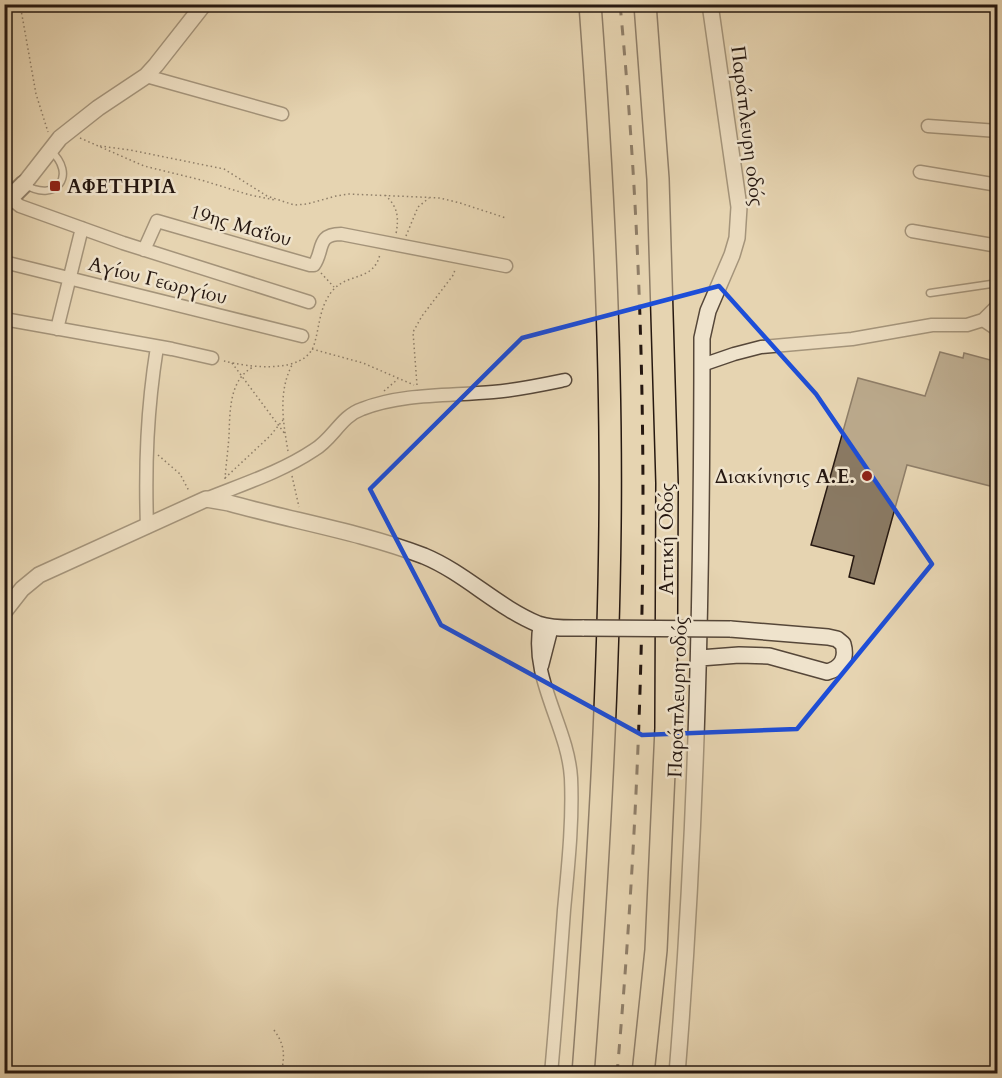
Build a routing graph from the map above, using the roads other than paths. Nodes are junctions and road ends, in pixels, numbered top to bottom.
1 (204, 4) edge
2 (590, 4) edge
3 (645, 4) edge
4 (710, 4) edge
5 (146, 76) junction
6 (282, 114) dead end
7 (928, 126) dead end
8 (998, 130) edge
9 (52, 146) junction
10 (920, 172) dead end
11 (24, 184) junction
12 (998, 185) edge
13 (8, 201) edge
14 (82, 228) junction
15 (912, 231) dead end
16 (998, 246) edge
17 (144, 250) junction
18 (4, 262) edge
19 (506, 266) dead end
20 (70, 278) junction
21 (998, 283) edge
22 (930, 293) dead end
23 (309, 302) dead end
24 (998, 305) edge
25 (4, 319) edge
26 (983, 320) junction
27 (57, 329) junction
28 (998, 330) edge
29 (302, 336) dead end
30 (157, 347) junction
31 (212, 358) road end
32 (702, 365) junction
33 (565, 380) dead end
34 (206, 499) junction
35 (147, 527) junction
36 (4, 612) edge
37 (546, 626) junction
38 (700, 658) junction
39 (551, 1074) edge
40 (582, 1074) edge
41 (643, 1074) edge
42 (677, 1074) edge

1 - 5 street
2 - 40 highway
3 - 41 highway, Αττική Οδός
4 - 32 street, Παράπλευρη οδός
5 - 6 street
5 - 9 street
7 - 8 street
9 - 11 street
9 - 11 lane
10 - 12 street
11 - 13 main road
13 - 14 street
14 - 17 street
14 - 20 street
15 - 16 street
17 - 19 street, 19ης Μαΐου
17 - 23 street
18 - 20 street, Αγίου Γεωργίου
20 - 27 street
20 - 29 street, Αγίου Γεωργίου
21 - 22 lane
24 - 26 street
25 - 27 street
26 - 28 street
26 - 32 street
27 - 30 street
30 - 31 street
30 - 35 street
32 - 38 street, Παράπλευρη οδός
33 - 34 street
34 - 35 street
34 - 37 street
35 - 36 street
37 - 38 street, bridge
37 - 39 street
38 - 42 street, Παράπλευρη οδός

